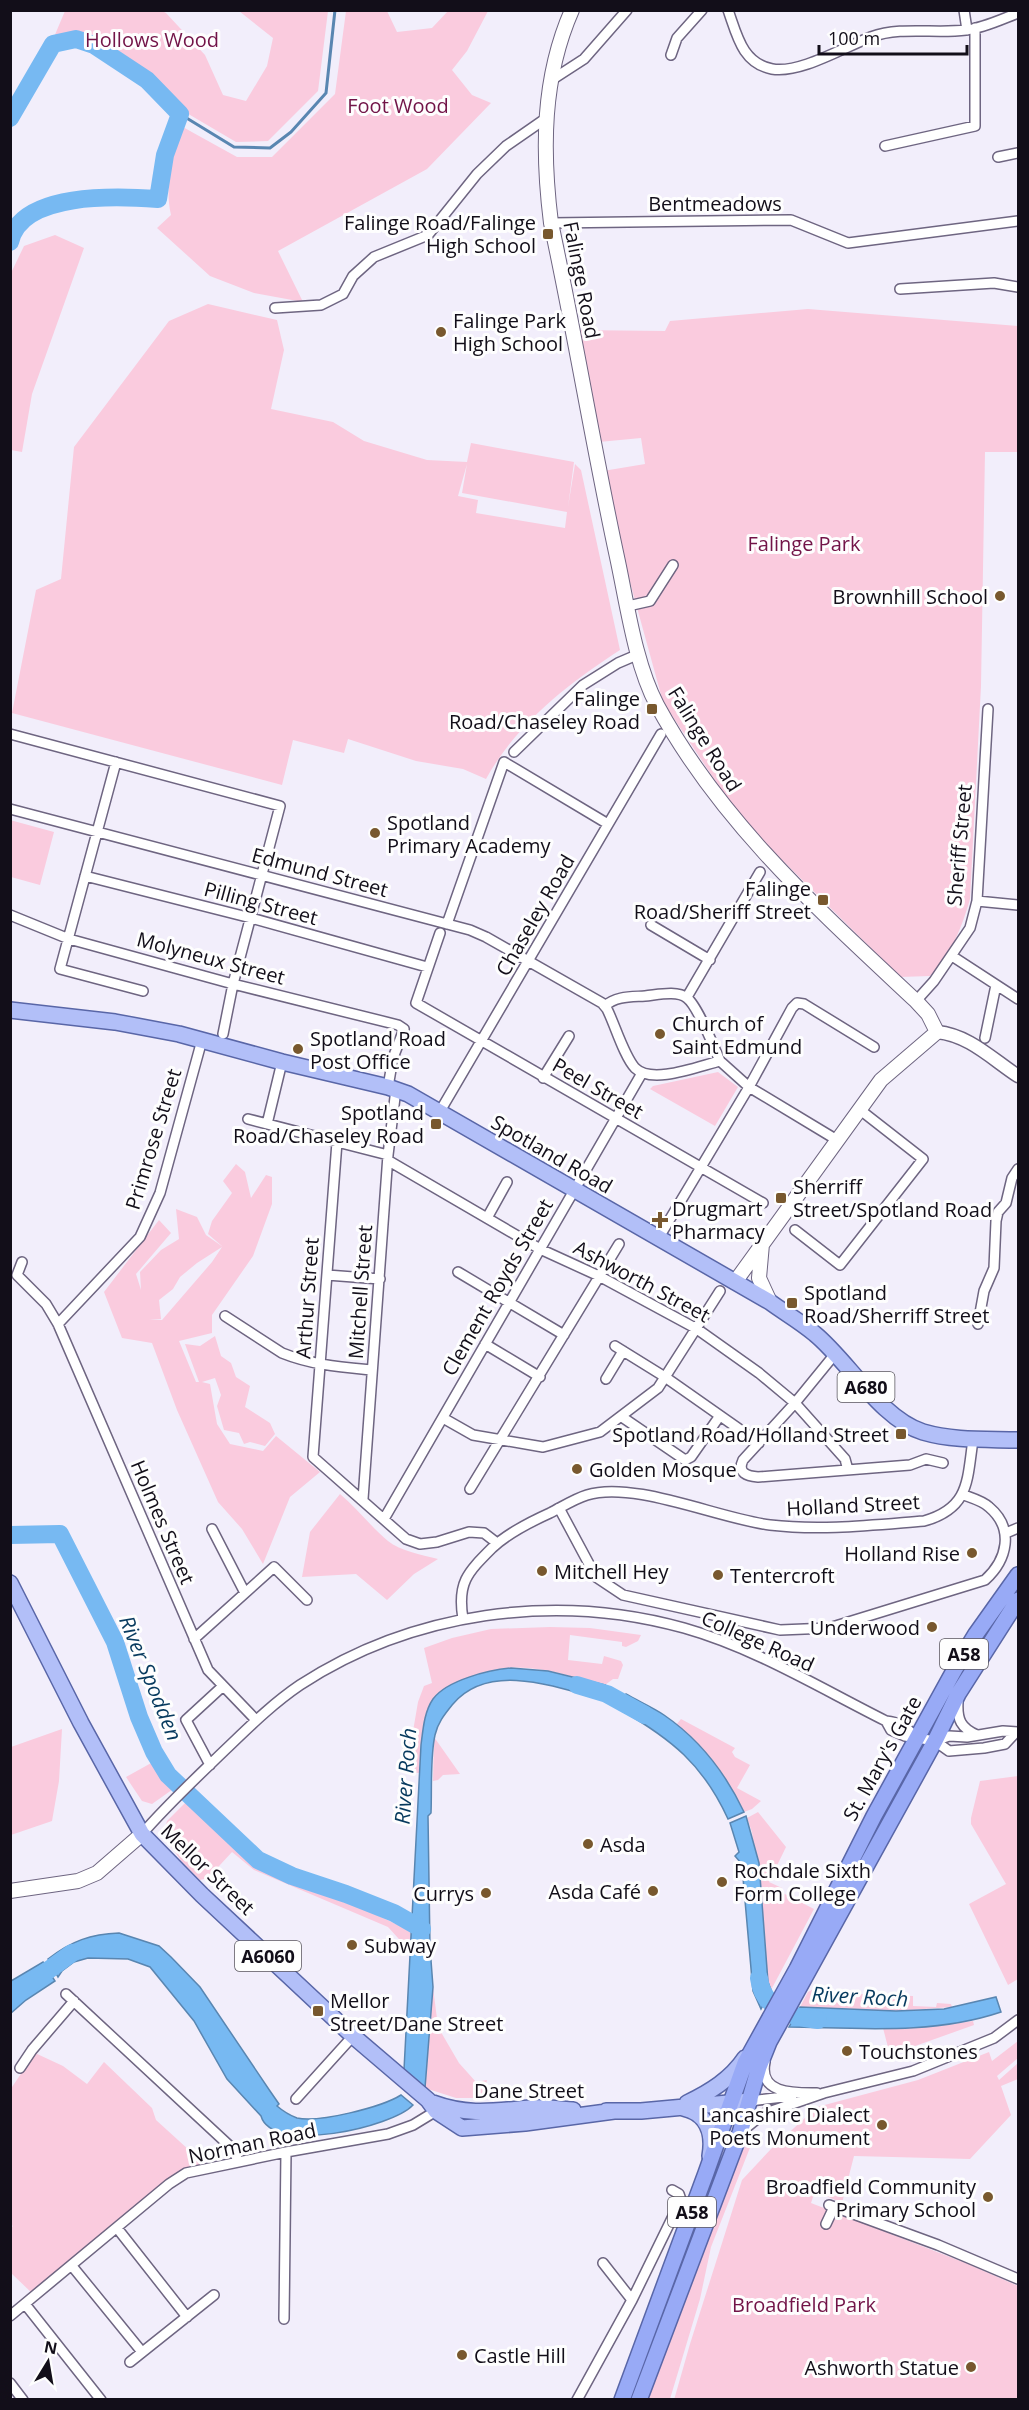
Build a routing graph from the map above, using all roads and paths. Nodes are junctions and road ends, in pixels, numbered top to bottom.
1 (572, 10) edge
2 (627, 10) edge
3 (702, 10) edge
4 (728, 10) edge
5 (963, 10) edge
6 (1018, 13) edge
7 (971, 29) junction
8 (671, 55) dead end
9 (550, 81) junction
10 (545, 119) junction
11 (885, 146) dead end
12 (1018, 153) edge
13 (999, 157) dead end
14 (1018, 221) edge
15 (551, 223) junction
16 (1018, 287) edge
17 (900, 289) dead end
18 (275, 308) dead end
19 (674, 565) dead end
20 (628, 606) junction
21 (639, 654) junction
22 (988, 709) dead end
23 (10, 734) edge
24 (661, 734) dead end
25 (514, 752) dead end
26 (116, 762) junction
27 (10, 809) edge
28 (608, 825) junction
29 (97, 832) junction
30 (760, 872) dead end
31 (85, 876) junction
32 (262, 876) junction
33 (977, 901) junction
34 (1018, 905) edge
35 (10, 915) edge
36 (251, 918) junction
37 (447, 924) junction
38 (651, 925) dead end
39 (440, 933) dead end
40 (69, 939) junction
41 (952, 956) junction
42 (710, 960) junction
43 (528, 962) junction
44 (427, 967) junction
45 (232, 984) junction
46 (996, 985) junction
47 (143, 991) dead end
48 (687, 997) junction
49 (1018, 999) edge
50 (916, 1001) junction
51 (605, 1006) junction
52 (10, 1010) edge
53 (404, 1029) joint
54 (937, 1032) junction
55 (223, 1034) dead end
56 (569, 1036) dead end
57 (985, 1038) dead end
58 (202, 1040) junction
59 (482, 1041) junction
60 (874, 1047) dead end
61 (720, 1061) junction
62 (282, 1062) junction
63 (642, 1073) junction
64 (1018, 1076) edge
65 (543, 1078) junction
66 (750, 1087) junction
67 (392, 1088) junction
68 (859, 1109) junction
69 (440, 1113) junction
70 (248, 1119) dead end
71 (615, 1119) junction
72 (267, 1124) junction
73 (837, 1140) junction
74 (337, 1142) junction
75 (388, 1158) junction
76 (700, 1168) junction
77 (1018, 1169) edge
78 (507, 1182) dead end
79 (573, 1190) junction
80 (763, 1203) dead end
81 (487, 1218) junction
82 (795, 1230) dead end
83 (658, 1239) junction
84 (762, 1242) junction
85 (619, 1244) dead end
86 (540, 1249) junction
87 (22, 1262) dead end
88 (458, 1272) dead end
89 (327, 1275) junction
90 (599, 1276) junction
91 (380, 1279) junction
92 (735, 1282) junction
93 (720, 1291) dead end
94 (509, 1302) junction
95 (770, 1302) junction
96 (225, 1316) dead end
97 (58, 1324) junction
98 (978, 1324) dead end
99 (697, 1329) junction
100 (564, 1335) junction
101 (485, 1344) junction
102 (835, 1354) junction
103 (320, 1366) junction
104 (372, 1370) junction
105 (540, 1377) junction
106 (665, 1377) junction
107 (606, 1379) dead end
108 (795, 1403) junction
109 (622, 1416) junction
110 (719, 1417) junction
111 (442, 1418) junction
112 (501, 1440) junction
113 (973, 1440) junction
114 (1018, 1440) edge
115 (759, 1443) junction
116 (943, 1463) dead end
117 (848, 1470) junction
118 (470, 1489) dead end
119 (964, 1495) junction
120 (363, 1499) junction
121 (559, 1508) junction
122 (384, 1519) junction
123 (1018, 1528) edge
124 (212, 1530) dead end
125 (1006, 1533) junction
126 (497, 1543) junction
127 (1018, 1575) edge
128 (10, 1583) edge
129 (245, 1593) junction
130 (307, 1600) dead end
131 (1018, 1600) edge
132 (463, 1619) junction
133 (194, 1639) junction
134 (223, 1686) junction
135 (958, 1694) junction
136 (256, 1720) junction
137 (1017, 1732) edge
138 (978, 1735) junction
139 (917, 1738) junction
140 (935, 1741) junction
141 (210, 1765) junction
142 (142, 1834) junction
143 (10, 1891) edge
144 (802, 1972) junction
145 (66, 1994) dead end
146 (74, 2001) junction
147 (1018, 2020) edge
148 (769, 2034) junction
149 (353, 2036) junction
150 (754, 2046) junction
151 (20, 2068) dead end
152 (824, 2093) junction
153 (296, 2099) dead end
154 (750, 2101) junction
155 (731, 2102) junction
156 (432, 2106) junction
157 (679, 2107) junction
158 (740, 2133) junction
159 (286, 2152) junction
160 (238, 2162) junction
161 (706, 2173) junction
162 (672, 2190) dead end
163 (826, 2224) dead end
164 (117, 2228) junction
165 (603, 2263) dead end
166 (72, 2266) junction
167 (1018, 2279) edge
168 (214, 2295) dead end
169 (632, 2300) junction
170 (25, 2304) junction
171 (10, 2316) edge
172 (187, 2317) junction
173 (284, 2319) dead end
174 (142, 2352) junction
175 (130, 2362) dead end
176 (10, 2383) edge
177 (95, 2398) edge
178 (23, 2400) edge
179 (577, 2400) edge
180 (622, 2400) edge
181 (639, 2400) edge

1 - 9 main road, Falinge Road
2 - 9 street
3 - 8 street
4 - 7 street
5 - 7 street
6 - 7 street
7 - 11 street
9 - 10 main road, Falinge Road
10 - 15 main road, Falinge Road
10 - 18 street
12 - 13 street
14 - 15 street, Bentmeadows
15 - 20 main road, Falinge Road
16 - 17 street
19 - 20 street
20 - 21 main road, Falinge Road
21 - 25 street
21 - 50 main road, Falinge Road
22 - 33 street, Sheriff Street
23 - 26 street
24 - 28 street, Chaseley Road
26 - 29 street
26 - 32 street
27 - 29 street, Edmund Street
28 - 37 street
28 - 43 street, Chaseley Road
29 - 31 street
29 - 32 street, Edmund Street
30 - 42 street
31 - 36 street, Pilling Street
31 - 40 street
32 - 36 street
32 - 37 street, Edmund Street
33 - 34 street
33 - 41 street, Sheriff Street
35 - 40 street, Molyneux Street
36 - 44 street, Pilling Street
36 - 45 street
37 - 43 street, Edmund Street
38 - 42 street
39 - 44 street
40 - 45 street, Molyneux Street
40 - 47 street
41 - 46 street
41 - 50 street, Sheriff Street
42 - 48 street
43 - 51 street, Edmund Street
43 - 59 street, Chaseley Road
44 - 59 street, Peel Street
45 - 53 street, Molyneux Street
45 - 55 street
46 - 49 street
46 - 57 street
48 - 51 street
48 - 61 street
50 - 54 main road, Falinge Road
51 - 63 street
52 - 58 main road, Spotland Road / A680
53 - 67 street, Mitchell Street
54 - 64 street
54 - 68 main road
56 - 65 street
58 - 62 main road, Spotland Road / A680
58 - 97 street, Primrose Street
59 - 65 street, Peel Street
59 - 69 street, Chaseley Road
60 - 66 street
61 - 63 street
61 - 66 street
62 - 67 main road, Spotland Road / A680
62 - 72 street
63 - 71 street, Clement Royds Street
65 - 71 street, Peel Street
66 - 73 street
66 - 76 street
67 - 69 main road, Spotland Road / A680
67 - 75 street, Mitchell Street
68 - 73 main road
68 - 82 street
69 - 79 main road, Spotland Road / A680
70 - 72 street, Ashworth Street
71 - 76 street, Peel Street
71 - 79 street, Clement Royds Street
72 - 74 street, Ashworth Street
73 - 84 main road
74 - 75 street, Ashworth Street
74 - 89 street, Arthur Street
75 - 81 street, Ashworth Street
75 - 91 street, Mitchell Street
76 - 80 street, Peel Street
76 - 83 street
77 - 98 street
78 - 81 street
79 - 83 main road, Spotland Road / A680
79 - 86 street, Clement Royds Street
81 - 86 street, Ashworth Street
83 - 92 main road, Spotland Road / A680
84 - 92 main road
84 - 95 main road
85 - 90 street
86 - 90 street, Ashworth Street
86 - 94 street, Clement Royds Street
87 - 97 street, Holmes Street
88 - 94 street
89 - 91 street
89 - 103 street, Arthur Street
90 - 99 street, Ashworth Street
90 - 100 street
91 - 104 street, Mitchell Street
92 - 95 main road, Spotland Road / A680
93 - 99 street
94 - 100 street
94 - 101 street, Clement Royds Street
95 - 102 main road, Spotland Road / A680
96 - 103 street
97 - 133 street, Holmes Street
99 - 106 street
99 - 108 street, Ashworth Street
100 - 105 street
101 - 105 street
101 - 111 street, Clement Royds Street
102 - 108 street
102 - 113 main road, Spotland Road / A680
103 - 104 street
103 - 120 street, Arthur Street
104 - 120 street, Mitchell Street
105 - 112 street
106 - 107 street
106 - 109 street
106 - 110 street
108 - 115 street
108 - 117 street, Ashworth Street
109 - 110 street
109 - 112 street
110 - 115 street
111 - 112 street
111 - 122 street, Clement Royds Street
112 - 118 street
113 - 114 main road, Spotland Road / A680
113 - 119 street
115 - 117 street
116 - 117 street
119 - 121 street, Holland Street
119 - 125 street
120 - 122 street
121 - 125 street
121 - 126 street, Holland Street
122 - 126 street
123 - 125 street
124 - 129 street
126 - 132 street, Holland Street
127 - 139 highway, St. Mary's Gate / A58
128 - 142 main road, Mellor Street / A6060
129 - 130 street
129 - 133 street
131 - 135 highway, St. Mary's Gate / A58
132 - 136 street, College Road
132 - 139 street, College Road
133 - 134 street, Holmes Street
134 - 136 street, Holmes Street
134 - 141 street
135 - 138 street
135 - 140 highway, St. Mary's Gate / A58
136 - 141 street, College Road
137 - 138 street
137 - 140 street
138 - 140 street
139 - 140 street
139 - 144 highway, St. Mary's Gate / A58
140 - 144 highway, St. Mary's Gate / A58
141 - 142 street, College Road
142 - 143 main road
142 - 149 main road, Mellor Street / A6060
144 - 148 highway, A58
145 - 146 street
146 - 151 street
146 - 160 street
147 - 152 street
148 - 150 highway, A58
148 - 152 street
148 - 154 highway, A58
149 - 153 street
149 - 156 main road, Mellor Street / A6060
150 - 155 highway, A58
150 - 157 main road, A6060
152 - 154 street
152 - 158 street
154 - 155 main road, Dane Street / A6060
154 - 158 highway, A58
155 - 157 main road, Dane Street / A6060
155 - 161 highway, A58
156 - 157 main road, Dane Street / A6060
156 - 159 street, Norman Road
157 - 161 main road
158 - 181 highway, A58
159 - 160 street, Norman Road
159 - 173 street
160 - 164 street, Norman Road
161 - 180 highway, A58
162 - 169 street
163 - 167 street
164 - 166 street, Norman Road
164 - 172 street
165 - 169 street
166 - 170 street, Norman Road
166 - 174 street
168 - 172 street
169 - 179 street
170 - 171 street, Norman Road
170 - 177 street
172 - 174 street
174 - 175 street
176 - 178 street

